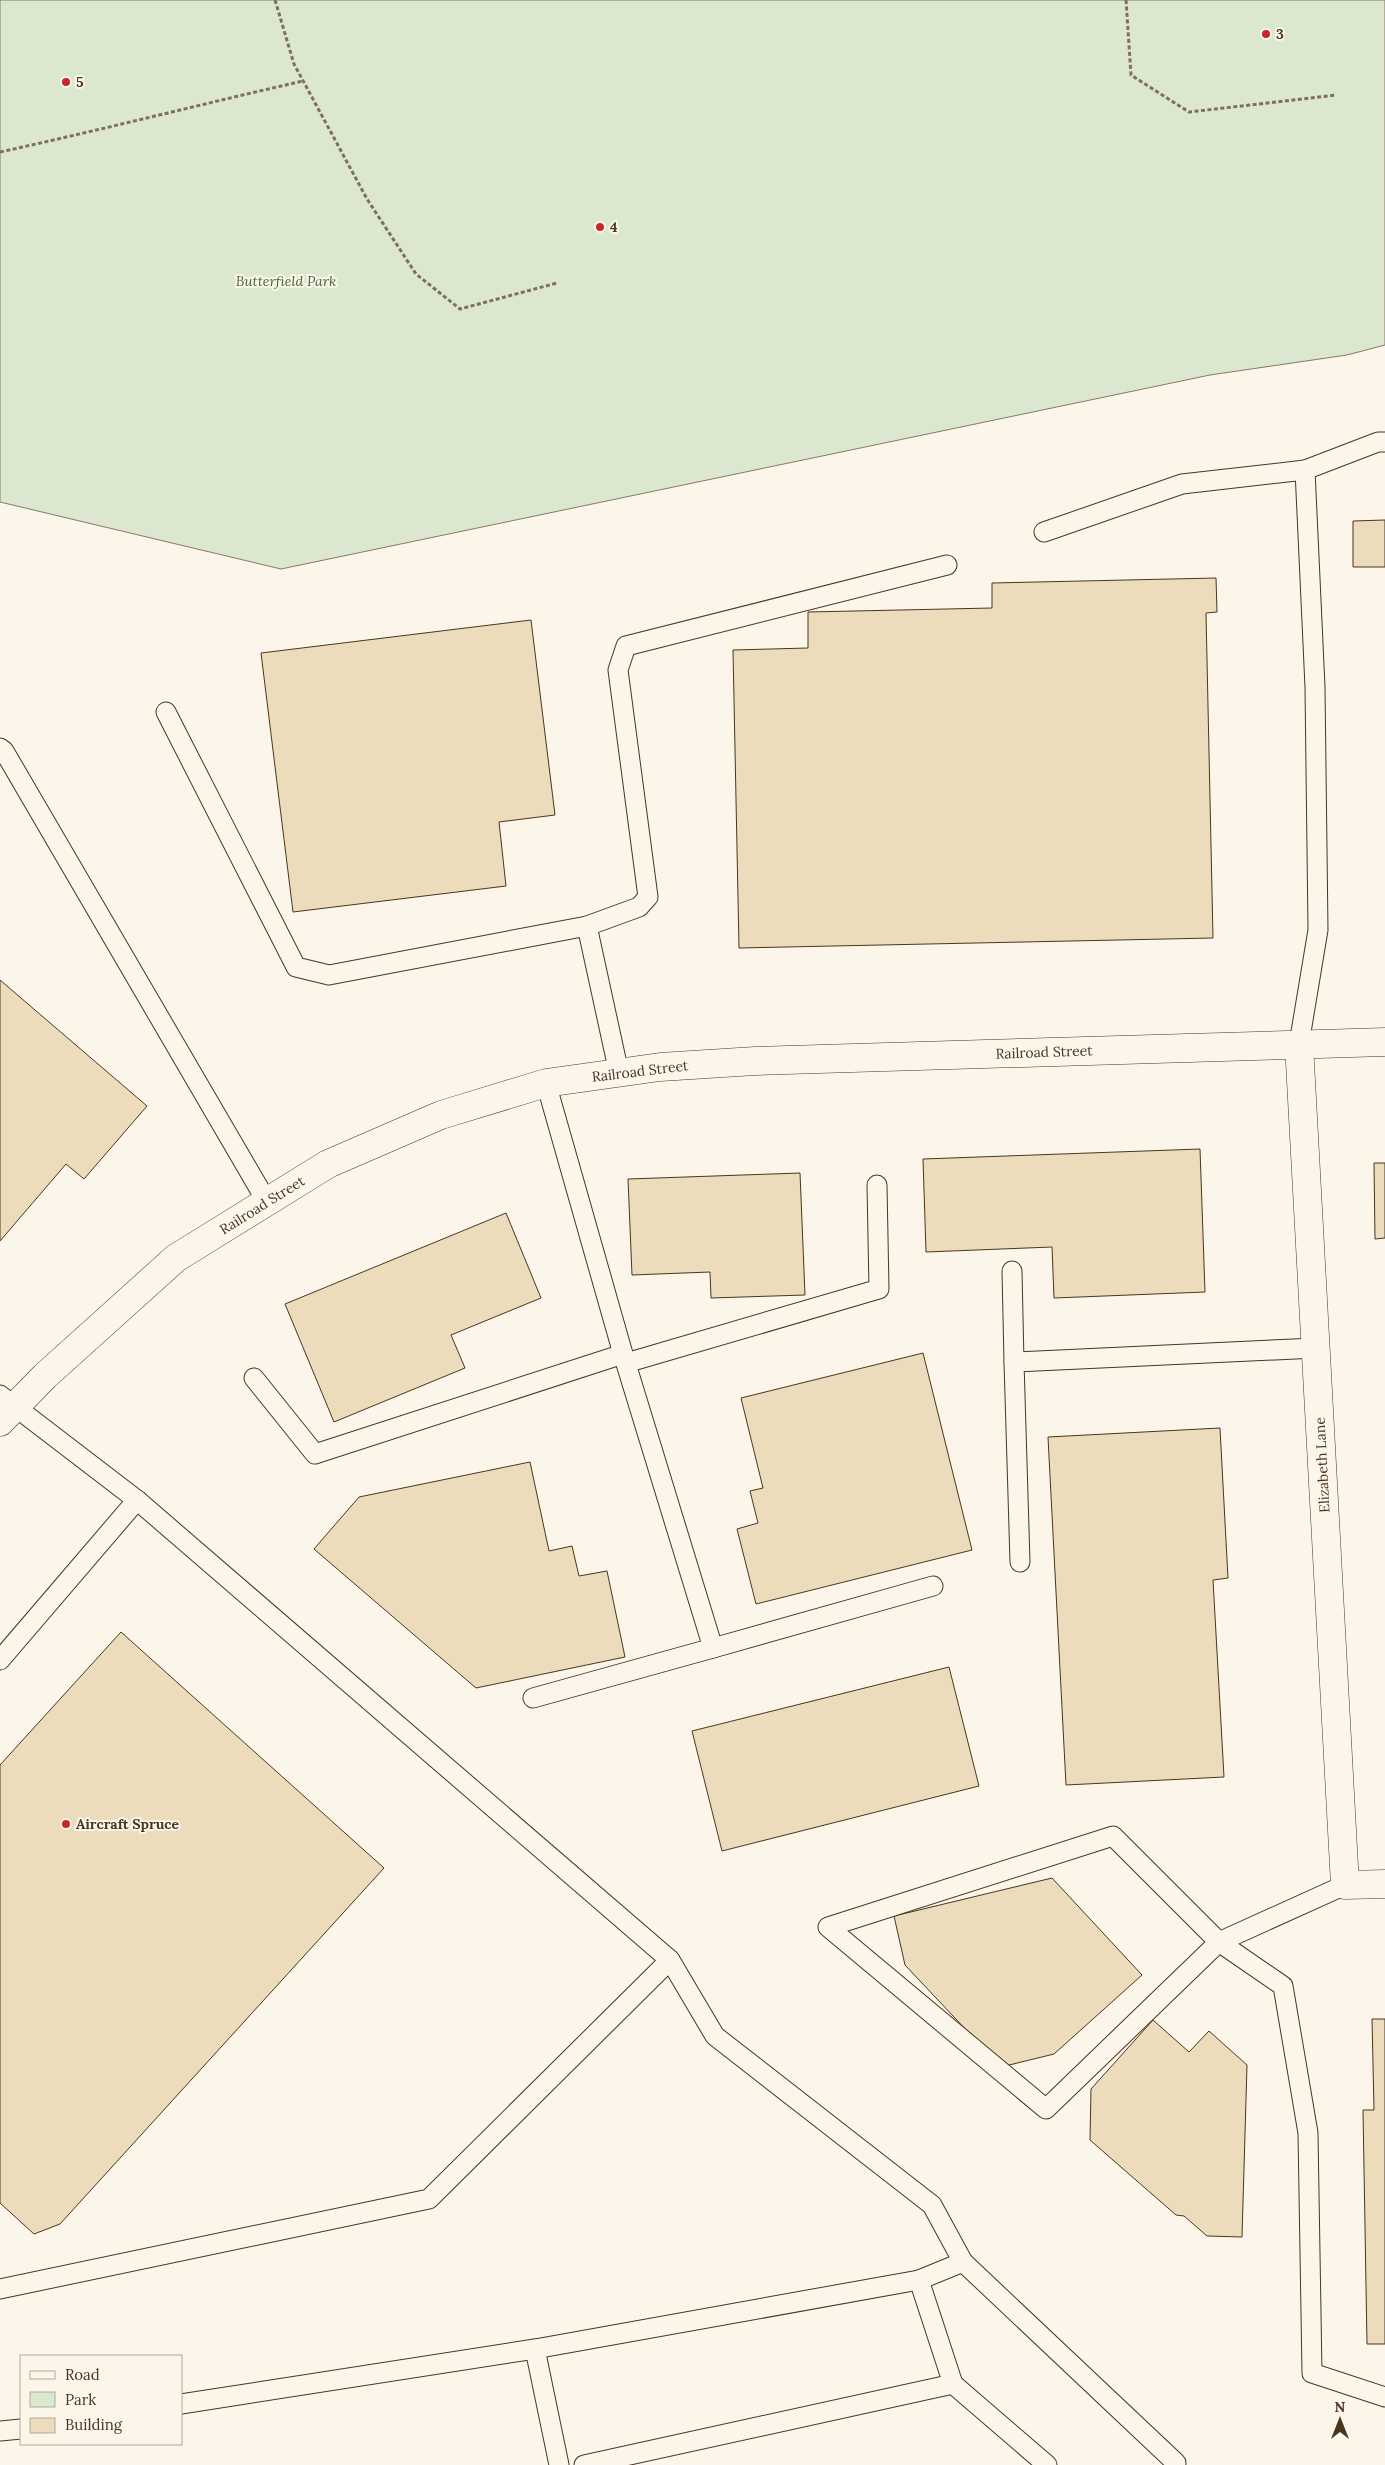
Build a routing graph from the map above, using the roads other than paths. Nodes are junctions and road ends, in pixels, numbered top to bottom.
1 (1385, 442) edge
2 (1305, 470) junction
3 (1044, 532) dead end
4 (947, 565) dead end
5 (166, 712) dead end
6 (0, 748) edge
7 (587, 926) junction
8 (1385, 1042) edge
9 (1298, 1044) junction
10 (619, 1073) junction
11 (546, 1084) junction
12 (877, 1185) dead end
13 (267, 1202) junction
14 (1012, 1272) dead end
15 (1316, 1348) junction
16 (625, 1359) junction
17 (1014, 1362) junction
18 (254, 1378) dead end
19 (5, 1408) edge
20 (137, 1500) junction
21 (1020, 1562) dead end
22 (934, 1586) dead end
23 (713, 1648) junction
24 (0, 1660) edge
25 (534, 1698) dead end
26 (1385, 1884) edge
27 (1345, 1885) junction
28 (1219, 1942) junction
29 (670, 1960) junction
30 (963, 2262) junction
31 (919, 2280) junction
32 (0, 2289) edge
33 (535, 2350) junction
34 (953, 2384) junction
35 (1385, 2397) edge
36 (182, 2404) edge
37 (20, 2429) edge
38 (0, 2431) edge
39 (559, 2465) edge
40 (584, 2465) edge
41 (1047, 2465) edge
42 (1174, 2465) edge

1 - 2 lane
2 - 3 lane
2 - 9 lane
4 - 7 lane
5 - 7 lane
6 - 13 lane
7 - 10 lane
8 - 9 main road, Railroad Street
9 - 10 main road, Railroad Street
9 - 15 main road, Elizabeth Lane
10 - 11 main road, Railroad Street
11 - 13 main road, Railroad Street
11 - 16 lane
12 - 16 lane
13 - 19 main road, Railroad Street
14 - 17 lane
15 - 17 lane
15 - 27 main road, Elizabeth Lane
16 - 18 lane
16 - 23 lane
17 - 21 lane
19 - 20 lane
20 - 24 lane
20 - 29 lane
22 - 23 lane
23 - 25 lane
26 - 27 main road
27 - 28 lane
28 - 28 lane
28 - 35 lane
29 - 30 lane
29 - 32 lane
30 - 31 lane
30 - 42 lane
31 - 33 lane
31 - 34 lane
33 - 36 lane
33 - 39 lane
34 - 40 lane
34 - 41 lane
37 - 38 lane

